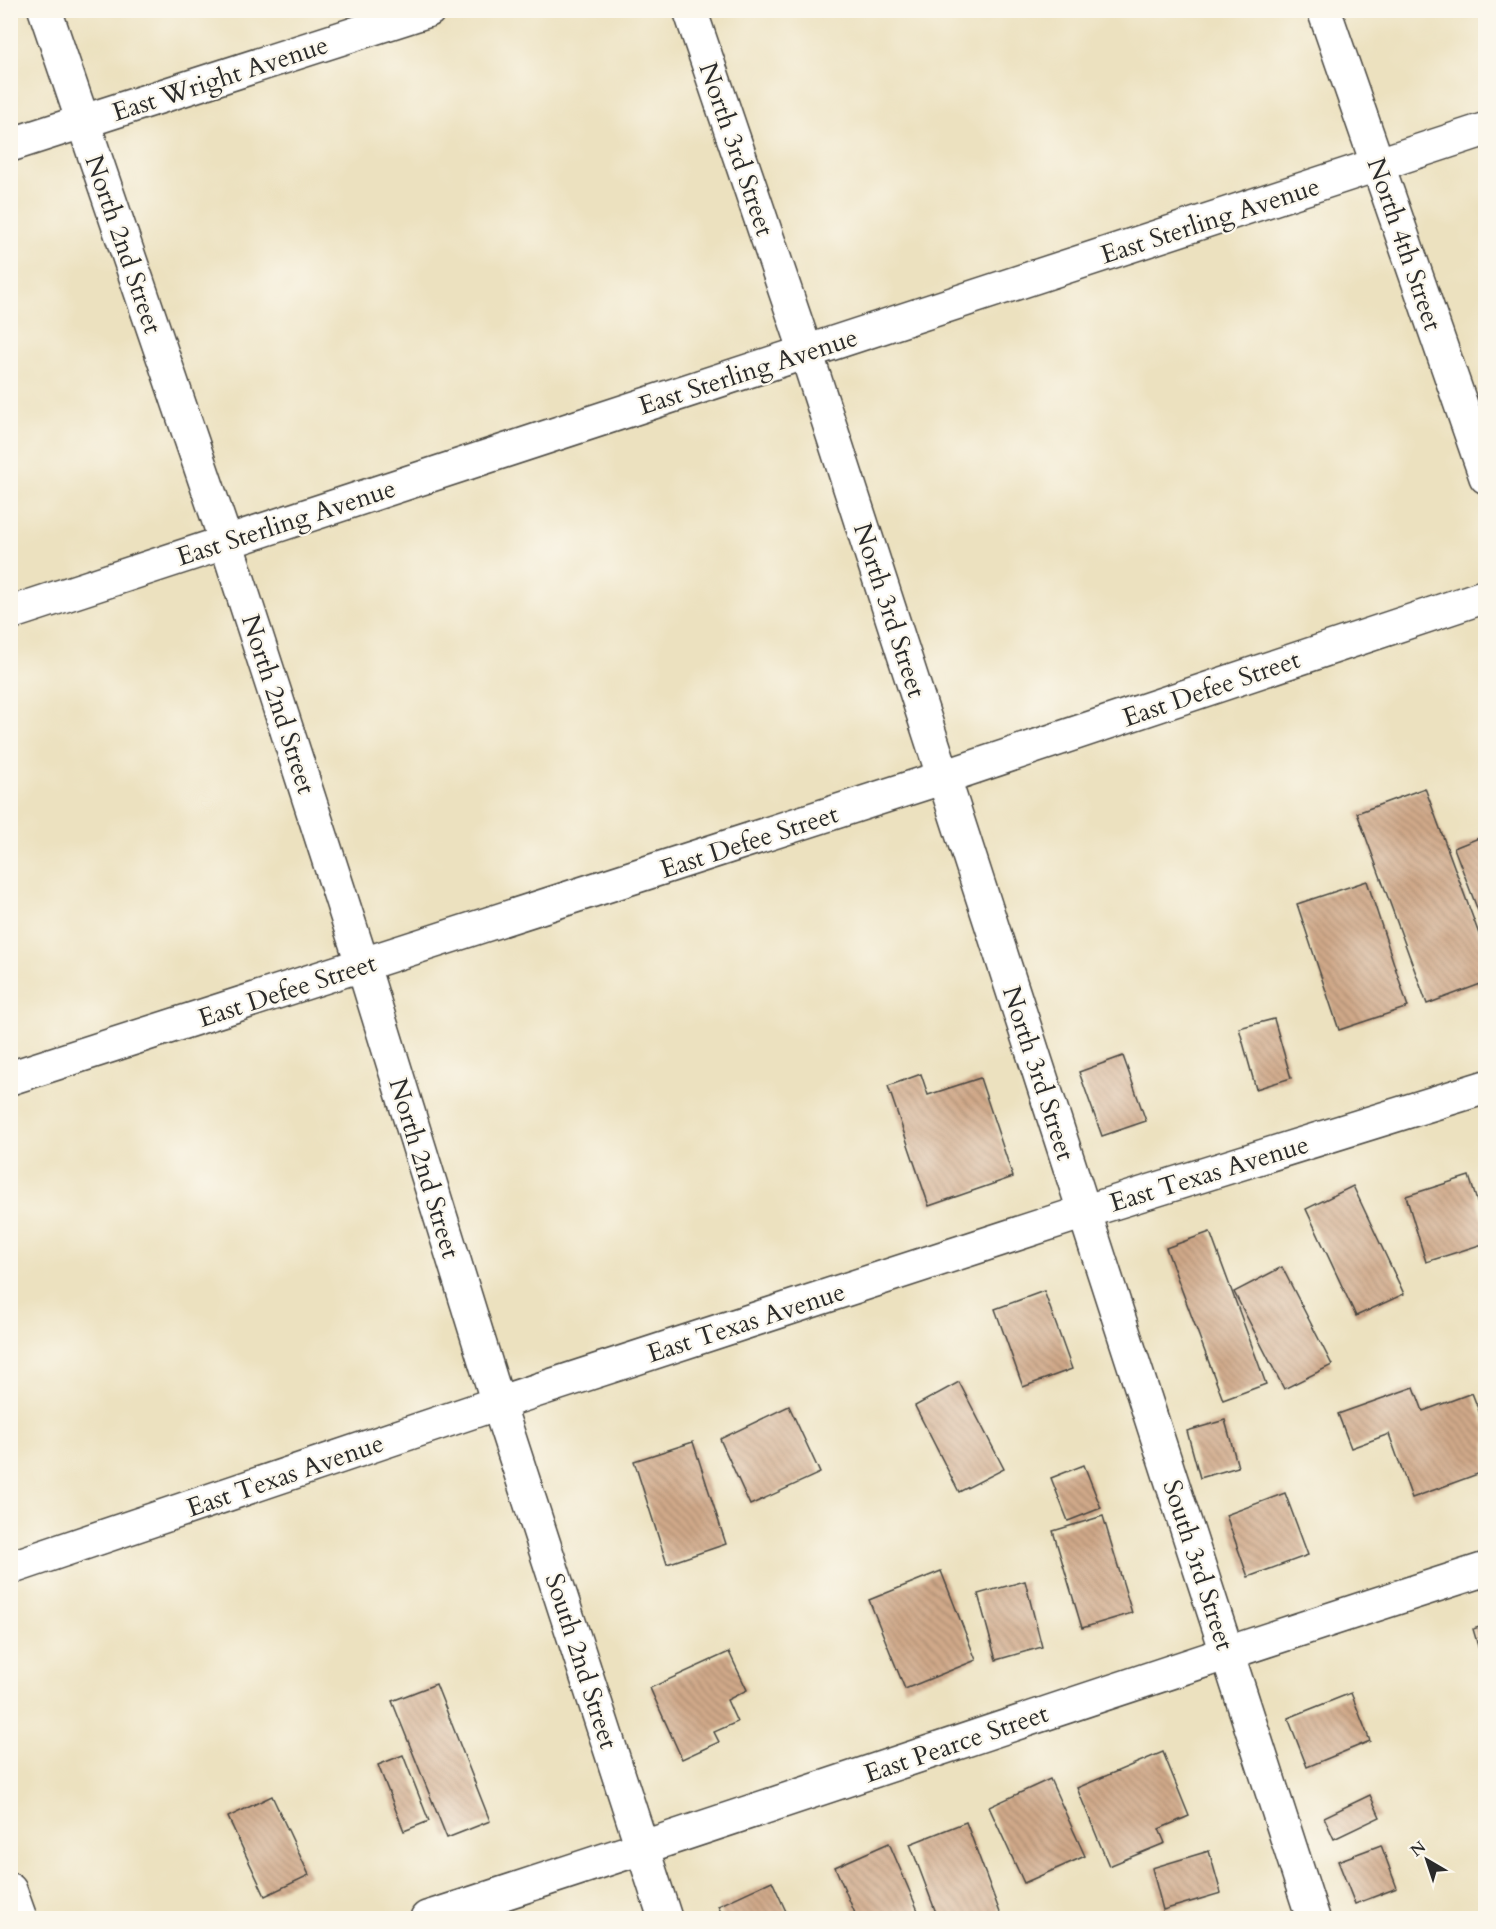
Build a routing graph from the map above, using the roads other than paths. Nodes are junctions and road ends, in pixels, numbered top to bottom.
1 (45, 10) edge
2 (429, 10) edge
3 (690, 10) edge
4 (1324, 10) edge
5 (82, 123) junction
6 (1485, 129) edge
7 (10, 145) edge
8 (1378, 165) junction
9 (806, 352) junction
10 (1485, 477) edge
11 (226, 542) junction
12 (1485, 596) edge
13 (10, 613) edge
14 (944, 777) junction
15 (363, 966) junction
16 (10, 1077) edge
17 (1485, 1087) edge
18 (1084, 1212) junction
19 (498, 1402) junction
20 (10, 1568) edge
21 (1485, 1569) edge
22 (1227, 1652) junction
23 (643, 1849) junction
24 (10, 1890) edge
25 (20, 1918) edge
26 (427, 1918) edge
27 (665, 1918) edge
28 (1313, 1918) edge

1 - 5 street, North 2nd Street
2 - 5 street, East Wright Avenue
3 - 9 street, North 3rd Street
4 - 8 street, North 4th Street
5 - 7 street, East Wright Avenue
5 - 11 street, North 2nd Street
6 - 8 street, East Sterling Avenue
8 - 9 street, East Sterling Avenue
8 - 10 street, North 4th Street
9 - 11 street, East Sterling Avenue
9 - 14 street, North 3rd Street
11 - 13 street, East Sterling Avenue
11 - 15 street, North 2nd Street
12 - 14 street, East Defee Street
14 - 15 street, East Defee Street
14 - 18 street, North 3rd Street
15 - 16 street, East Defee Street
15 - 19 street, North 2nd Street
17 - 18 street, East Texas Avenue
18 - 19 street, East Texas Avenue
18 - 22 street, South 3rd Street
19 - 20 street, East Texas Avenue
19 - 23 street, South 2nd Street
21 - 22 street, East Pearce Street
22 - 23 street, East Pearce Street
22 - 28 street, South 3rd Street
23 - 26 street, East Pearce Street
23 - 27 street, South 2nd Street
24 - 25 street

